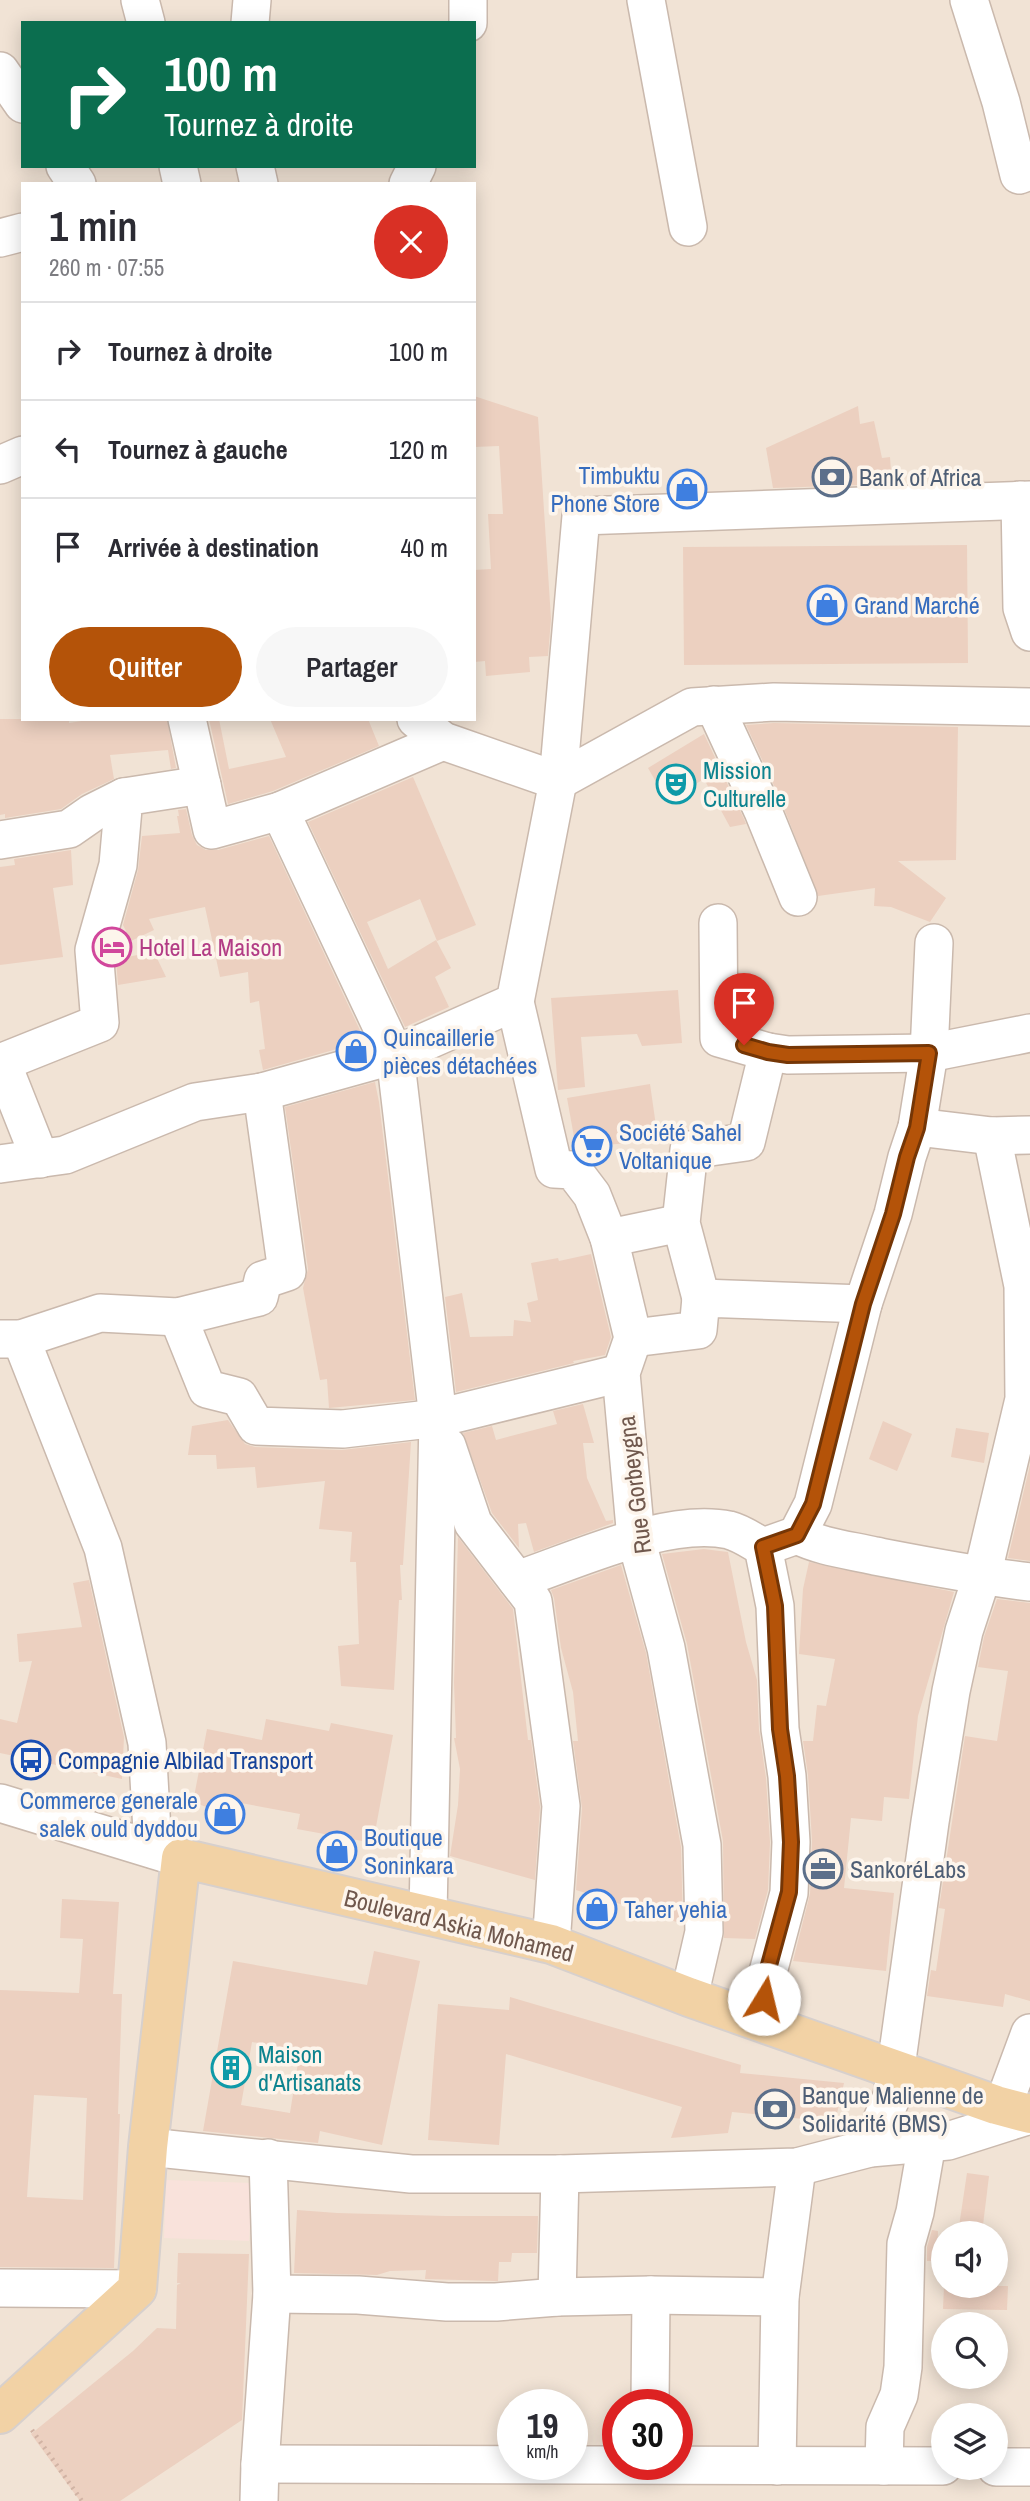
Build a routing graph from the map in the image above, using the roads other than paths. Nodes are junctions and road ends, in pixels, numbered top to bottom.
1 (140, 0) edge
2 (252, 0) edge
3 (468, 0) edge
4 (646, 0) edge
5 (969, 0) edge
6 (145, 21) edge
7 (250, 21) edge
8 (468, 21) edge
9 (0, 71) edge
10 (1016, 97) edge
11 (21, 101) edge
12 (1030, 171) edge
13 (688, 228) dead end
14 (21, 233) edge
15 (0, 238) edge
16 (21, 456) edge
17 (0, 465) edge
18 (1025, 500) edge
19 (1030, 632) edge
20 (714, 705) junction
21 (1030, 707) edge
22 (187, 721) edge
23 (429, 730) edge
24 (558, 781) junction
25 (202, 785) junction
26 (124, 797) junction
27 (280, 811) junction
28 (0, 840) edge
29 (798, 897) dead end
30 (718, 923) dead end
31 (934, 943) dead end
32 (515, 1002) junction
33 (1030, 1033) edge
34 (768, 1052) junction
35 (929, 1053) junction
36 (395, 1055) junction
37 (1, 1063) edge
38 (262, 1092) junction
39 (917, 1128) junction
40 (1030, 1135) edge
41 (992, 1136) junction
42 (40, 1159) junction
43 (0, 1164) edge
44 (681, 1223) junction
45 (609, 1238) junction
46 (701, 1298) junction
47 (863, 1304) junction
48 (178, 1317) junction
49 (633, 1338) junction
50 (11, 1339) edge
51 (621, 1373) junction
52 (438, 1418) junction
53 (1024, 1453) edge
54 (797, 1535) junction
55 (636, 1539) junction
56 (763, 1547) junction
57 (982, 1576) junction
58 (517, 1580) junction
59 (1030, 1582) edge
60 (0, 1803) edge
61 (167, 1854) junction
62 (428, 1915) junction
63 (551, 1944) junction
64 (689, 1997) junction
65 (762, 2022) junction
66 (1030, 2034) edge
67 (895, 2068) junction
68 (1021, 2112) edge
69 (927, 2143) junction
70 (148, 2147) junction
71 (870, 2148) junction
72 (268, 2158) junction
73 (797, 2167) junction
74 (560, 2174) junction
75 (0, 2288) edge
76 (137, 2289) junction
77 (272, 2294) junction
78 (650, 2295) junction
79 (557, 2297) junction
80 (780, 2297) junction
81 (650, 2389) edge
82 (7, 2408) edge
83 (260, 2464) junction
84 (602, 2465) edge
85 (693, 2465) edge
86 (777, 2466) junction
87 (884, 2466) junction
88 (931, 2466) edge
89 (1008, 2467) edge
90 (1030, 2467) edge
91 (259, 2501) edge

1 - 6 street
2 - 7 street
3 - 8 street
4 - 13 street
5 - 10 street
9 - 11 street
10 - 12 street
14 - 15 street
16 - 17 street
18 - 19 street
18 - 24 street
20 - 21 street
20 - 24 street
20 - 29 street
22 - 25 street
23 - 24 street
23 - 27 street
24 - 32 street
25 - 26 street
25 - 27 street
26 - 28 street
26 - 37 street
27 - 36 street
30 - 34 street
31 - 35 street
32 - 36 street
32 - 45 street
33 - 35 street
34 - 35 street
34 - 44 street
35 - 39 street
36 - 38 street
36 - 52 street
37 - 42 street
38 - 42 street
38 - 48 street
39 - 41 street
39 - 47 street
40 - 41 street
41 - 53 street
42 - 43 street
44 - 45 street
44 - 46 street
45 - 49 street
46 - 47 street
46 - 49 street
47 - 54 street
48 - 50 street
48 - 52 street
49 - 51 street, Rue Gorbeygna
50 - 61 street
51 - 52 street
51 - 55 street, Rue Gorbeygna
52 - 58 street
52 - 62 street
53 - 57 street
54 - 56 street
54 - 57 street
55 - 56 street
55 - 58 street
55 - 64 street, Rue Gorbeygna
56 - 65 street
57 - 59 street
57 - 67 street
58 - 63 street
60 - 61 street, Boulevard Askia Mohamed
61 - 62 main road, Boulevard Askia Mohamed
61 - 70 main road
62 - 63 main road, Boulevard Askia Mohamed
63 - 64 main road, Boulevard Askia Mohamed
64 - 65 main road, Boulevard Askia Mohamed
65 - 67 main road, Boulevard Askia Mohamed
66 - 68 street
67 - 68 main road, Boulevard Askia Mohamed
67 - 71 street
68 - 69 street
69 - 71 street
69 - 87 street
70 - 72 street
70 - 76 main road
71 - 73 street
72 - 74 street
72 - 77 street
73 - 74 street
73 - 80 street
74 - 79 street
75 - 76 street
76 - 82 main road
77 - 79 street
77 - 83 street
78 - 79 street
78 - 80 street
78 - 81 street
80 - 86 street
83 - 84 street
83 - 91 street
85 - 86 street
86 - 87 street
87 - 88 street
89 - 90 street

